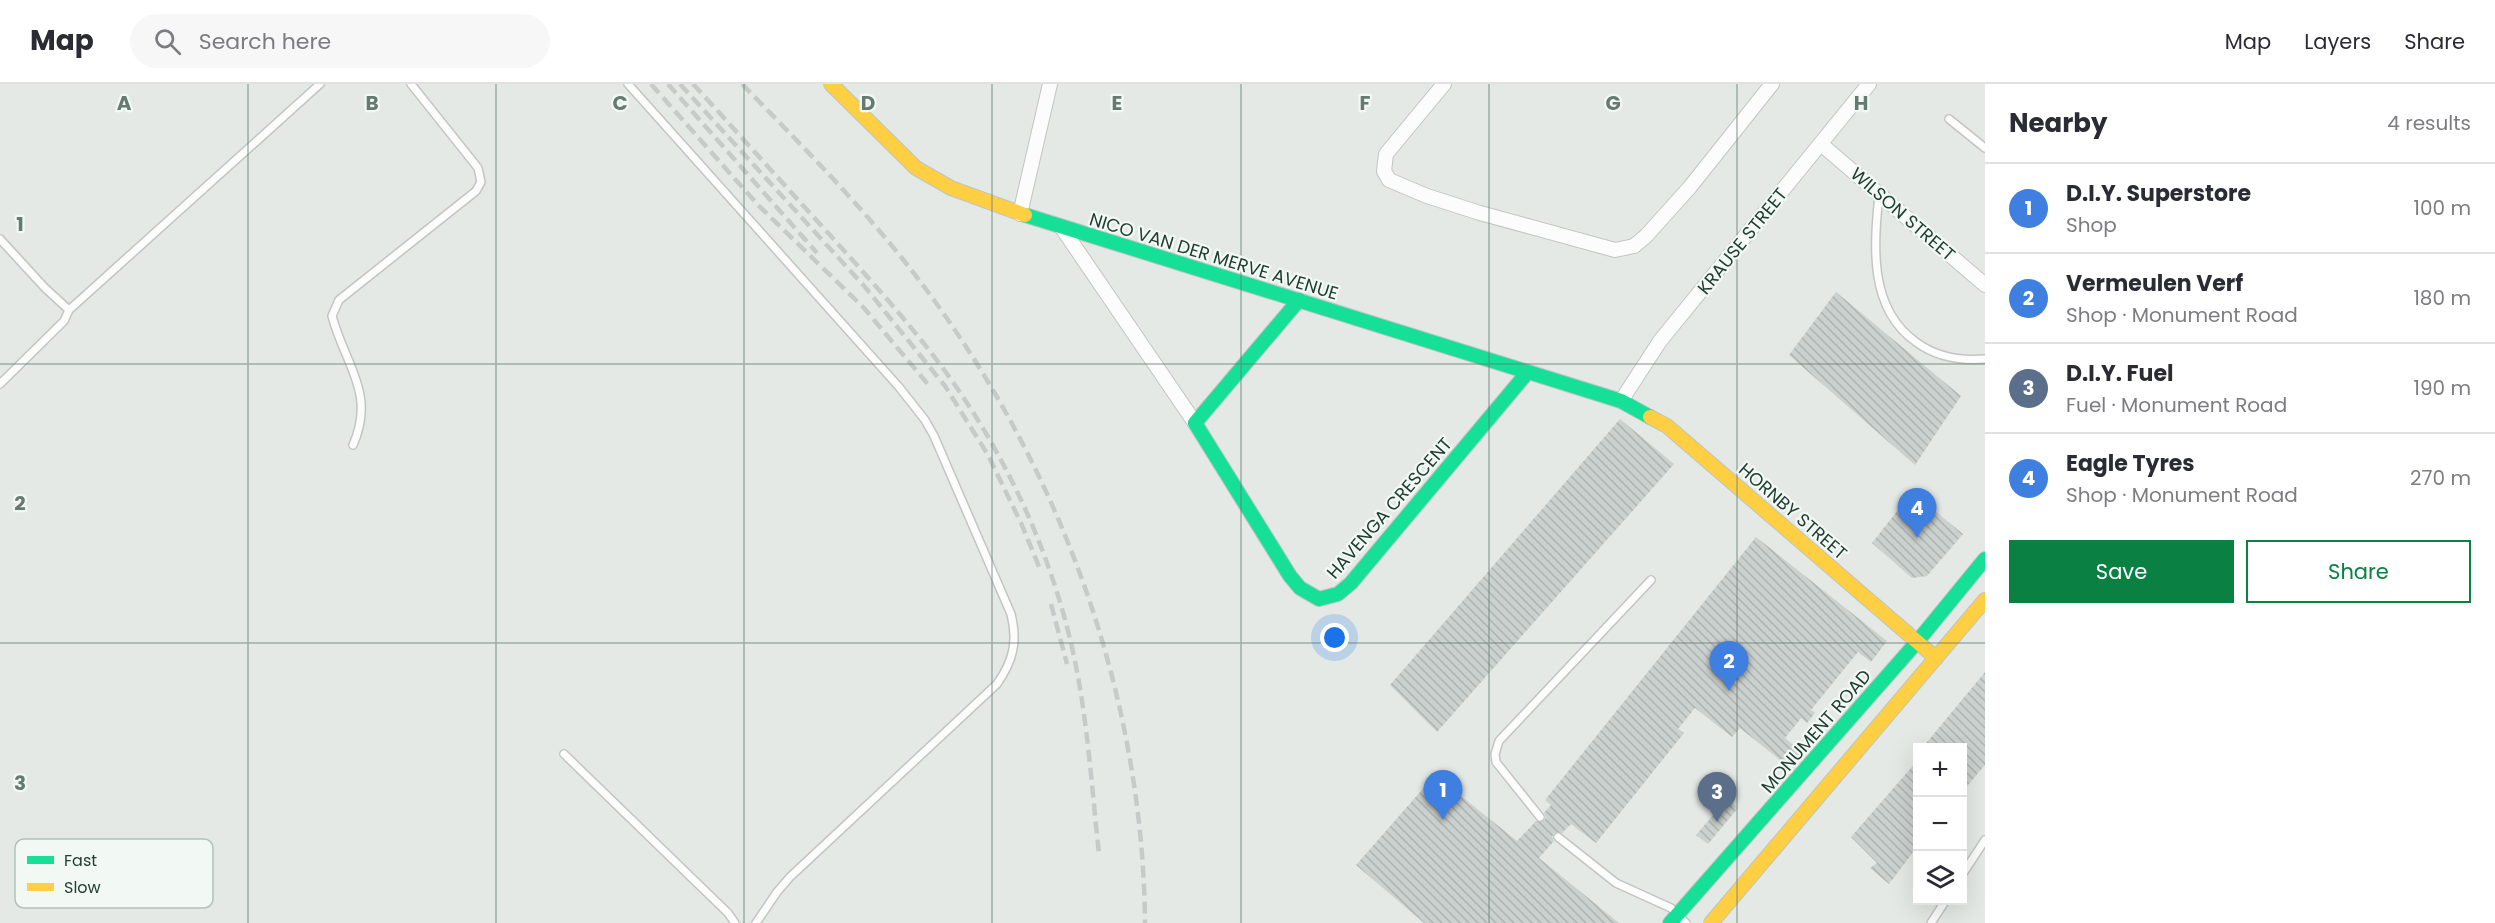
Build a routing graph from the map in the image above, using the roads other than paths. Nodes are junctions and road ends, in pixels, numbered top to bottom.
1 (320, 84) edge
2 (411, 84) edge
3 (628, 84) edge
4 (831, 84) edge
5 (1050, 84) edge
6 (1444, 84) edge
7 (1772, 84) edge
8 (1869, 84) edge
9 (1950, 119) dead end
10 (1821, 144) junction
11 (1985, 148) edge
12 (1879, 194) junction
13 (1020, 214) junction
14 (1062, 228) junction
15 (0, 239) edge
16 (1985, 285) edge
17 (1299, 300) junction
18 (69, 310) junction
19 (1985, 359) edge
20 (1527, 373) junction
21 (0, 384) edge
22 (1621, 401) junction
23 (1195, 423) junction
24 (353, 445) dead end
25 (1985, 560) edge
26 (1651, 580) dead end
27 (1985, 600) edge
28 (1917, 642) junction
29 (1936, 658) junction
30 (564, 754) dead end
31 (1540, 817) dead end
32 (1558, 837) dead end
33 (1985, 840) edge
34 (1967, 867) edge
35 (1943, 905) edge
36 (1678, 920) edge
37 (735, 923) edge
38 (756, 923) edge
39 (1711, 923) edge
40 (1931, 923) edge

1 - 18 lane
2 - 24 lane
3 - 38 lane
4 - 13 street, NICO VAN DER MERVE AVENUE
5 - 13 street
6 - 7 street
8 - 10 street, KRAUSE STREET
9 - 11 lane
10 - 12 street, WILSON STREET
10 - 22 street, KRAUSE STREET
12 - 16 street, WILSON STREET
12 - 19 lane
13 - 14 street, NICO VAN DER MERVE AVENUE
14 - 17 street, NICO VAN DER MERVE AVENUE
14 - 23 street, HAVENGA CRESCENT
15 - 18 lane
17 - 20 street, NICO VAN DER MERVE AVENUE
17 - 23 street
18 - 21 lane
20 - 22 street, NICO VAN DER MERVE AVENUE
20 - 23 street, HAVENGA CRESCENT
22 - 28 street, HORNBY STREET
25 - 28 street, MONUMENT ROAD
26 - 31 lane
27 - 29 street
28 - 29 street, HORNBY STREET
28 - 36 street, MONUMENT ROAD
29 - 39 street
30 - 37 lane
32 - 36 lane
33 - 34 lane
35 - 40 lane

